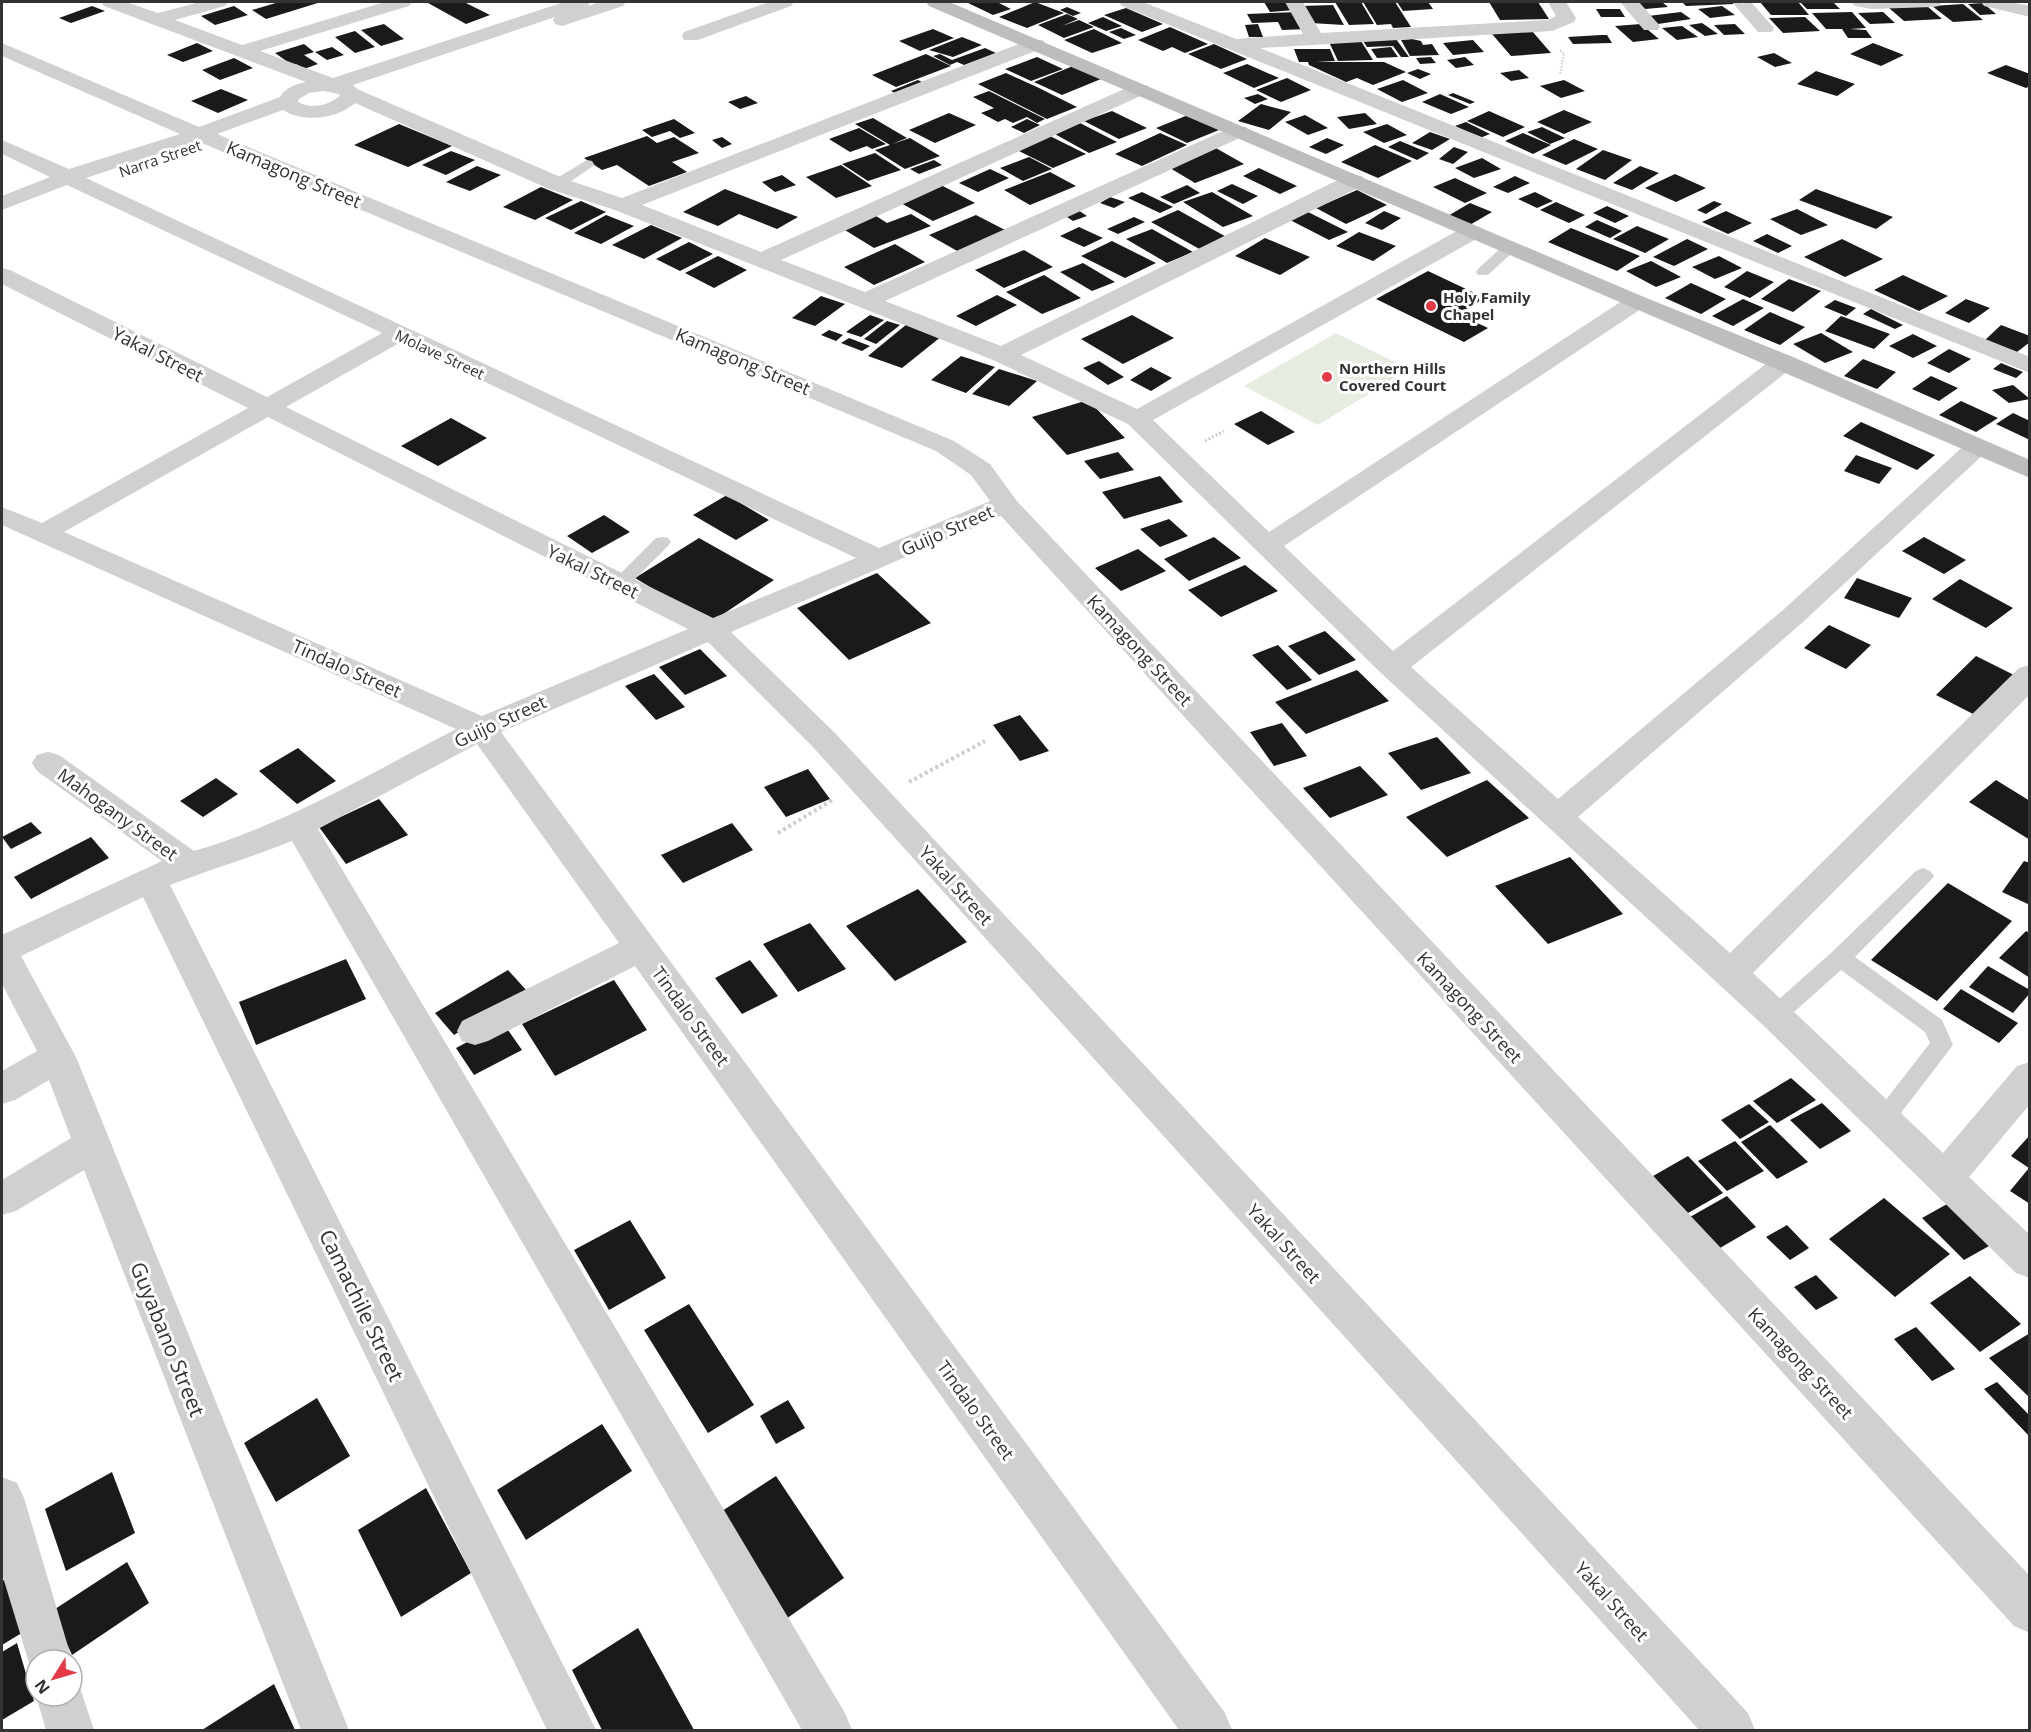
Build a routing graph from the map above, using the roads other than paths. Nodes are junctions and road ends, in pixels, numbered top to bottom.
1 (110, 2) edge
2 (219, 2) edge
3 (403, 2) edge
4 (581, 2) edge
5 (617, 2) edge
6 (785, 2) edge
7 (935, 2) edge
8 (1128, 2) edge
9 (1294, 2) edge
10 (1557, 2) edge
11 (1629, 2) edge
12 (1741, 2) edge
13 (1861, 2) edge
14 (1932, 2) edge
15 (1990, 2) edge
16 (2030, 12) edge
17 (158, 19) junction
18 (1651, 26) dead end
19 (1765, 28) dead end
20 (691, 36) dead end
21 (1315, 39) junction
22 (1036, 44) junction
23 (1230, 45) junction
24 (2, 49) edge
25 (241, 51) junction
26 (1140, 88) junction
27 (342, 89) junction
28 (1239, 131) junction
29 (206, 137) junction
30 (2, 146) edge
31 (587, 164) dead end
32 (1354, 181) junction
33 (68, 182) junction
34 (557, 184) junction
35 (2, 204) edge
36 (623, 205) junction
37 (1473, 232) junction
38 (1509, 248) junction
39 (762, 260) junction
40 (1483, 272) dead end
41 (2, 275) edge
42 (865, 301) junction
43 (1636, 302) junction
44 (398, 334) junction
45 (1002, 355) junction
46 (1784, 362) junction
47 (2030, 366) edge
48 (266, 408) junction
49 (1137, 419) junction
50 (1976, 448) junction
51 (2030, 470) edge
52 (1005, 504) junction
53 (2, 515) edge
54 (43, 532) junction
55 (662, 542) dead end
56 (1267, 545) junction
57 (880, 559) junction
58 (620, 584) junction
59 (710, 628) junction
60 (1392, 667) junction
61 (2030, 675) edge
62 (482, 728) junction
63 (48, 763) dead end
64 (1557, 818) junction
65 (299, 825) junction
66 (189, 864) junction
67 (1923, 876) dead end
68 (151, 879) junction
69 (641, 948) junction
70 (2, 951) edge
71 (1840, 958) junction
72 (1730, 974) junction
73 (1776, 1016) junction
74 (476, 1031) dead end
75 (58, 1057) junction
76 (2030, 1077) edge
77 (2, 1089) edge
78 (1883, 1119) junction
79 (92, 1146) junction
80 (1945, 1178) junction
81 (2, 1198) edge
82 (2030, 1261) edge
83 (2, 1498) edge
84 (2030, 1610) edge
85 (46, 1648) edge
86 (63, 1708) edge
87 (70, 1731) edge
88 (325, 1731) edge
89 (572, 1731) edge
90 (828, 1731) edge
91 (1208, 1731) edge
92 (1731, 1731) edge

1 - 17 street
2 - 17 street
3 - 25 street
4 - 27 street
5 - 27 street
6 - 20 street
7 - 22 street
8 - 23 street
9 - 21 street
10 - 21 street
11 - 18 street
12 - 19 street
13 - 14 street
15 - 16 street
17 - 25 street
21 - 23 street
22 - 26 street
22 - 36 street
23 - 47 street
24 - 29 street, Kamagong Street
25 - 27 street
26 - 28 street
26 - 39 street
27 - 29 street, Narra Street
27 - 34 street
28 - 32 street
28 - 42 street
29 - 33 street, Narra Street
29 - 52 street, Kamagong Street
30 - 33 street, Molave Street
31 - 34 lane
32 - 37 street
32 - 45 street
33 - 35 street, Narra Street
33 - 44 street, Molave Street
34 - 36 street
36 - 39 street
37 - 38 street
37 - 49 street
38 - 40 lane
38 - 43 street
39 - 42 street
41 - 48 street, Yakal Street
42 - 45 street
43 - 46 street
43 - 56 street
44 - 48 street
44 - 57 street, Molave Street
45 - 49 street
46 - 50 street
46 - 60 street
48 - 54 street
48 - 58 street, Yakal Street
49 - 56 street
50 - 51 street
50 - 64 street
52 - 57 street, Guijo Street
52 - 84 street, Kamagong Street
53 - 54 street, Tindalo Street
54 - 62 street, Tindalo Street
55 - 58 lane
56 - 60 street
57 - 59 street, Guijo Street
58 - 59 street, Yakal Street
59 - 62 street, Guijo Street
59 - 92 street, Yakal Street
60 - 64 street
61 - 72 street
62 - 65 street, Guijo Street
62 - 69 street, Tindalo Street
63 - 66 street, Mahogany Street
64 - 72 street
65 - 66 street, Guijo Street
65 - 90 street
66 - 68 street, Guijo Street
67 - 71 lane
68 - 70 street, Guijo Street
68 - 89 street, Camachile Street
69 - 74 street
69 - 91 street, Tindalo Street
70 - 75 street, Guyabano Street
71 - 73 lane
71 - 78 lane
72 - 73 street
73 - 78 street
75 - 77 street
75 - 79 street, Guyabano Street
76 - 80 street
78 - 80 street
79 - 81 street
79 - 88 street, Guyabano Street
80 - 82 street
83 - 85 street
86 - 87 street

